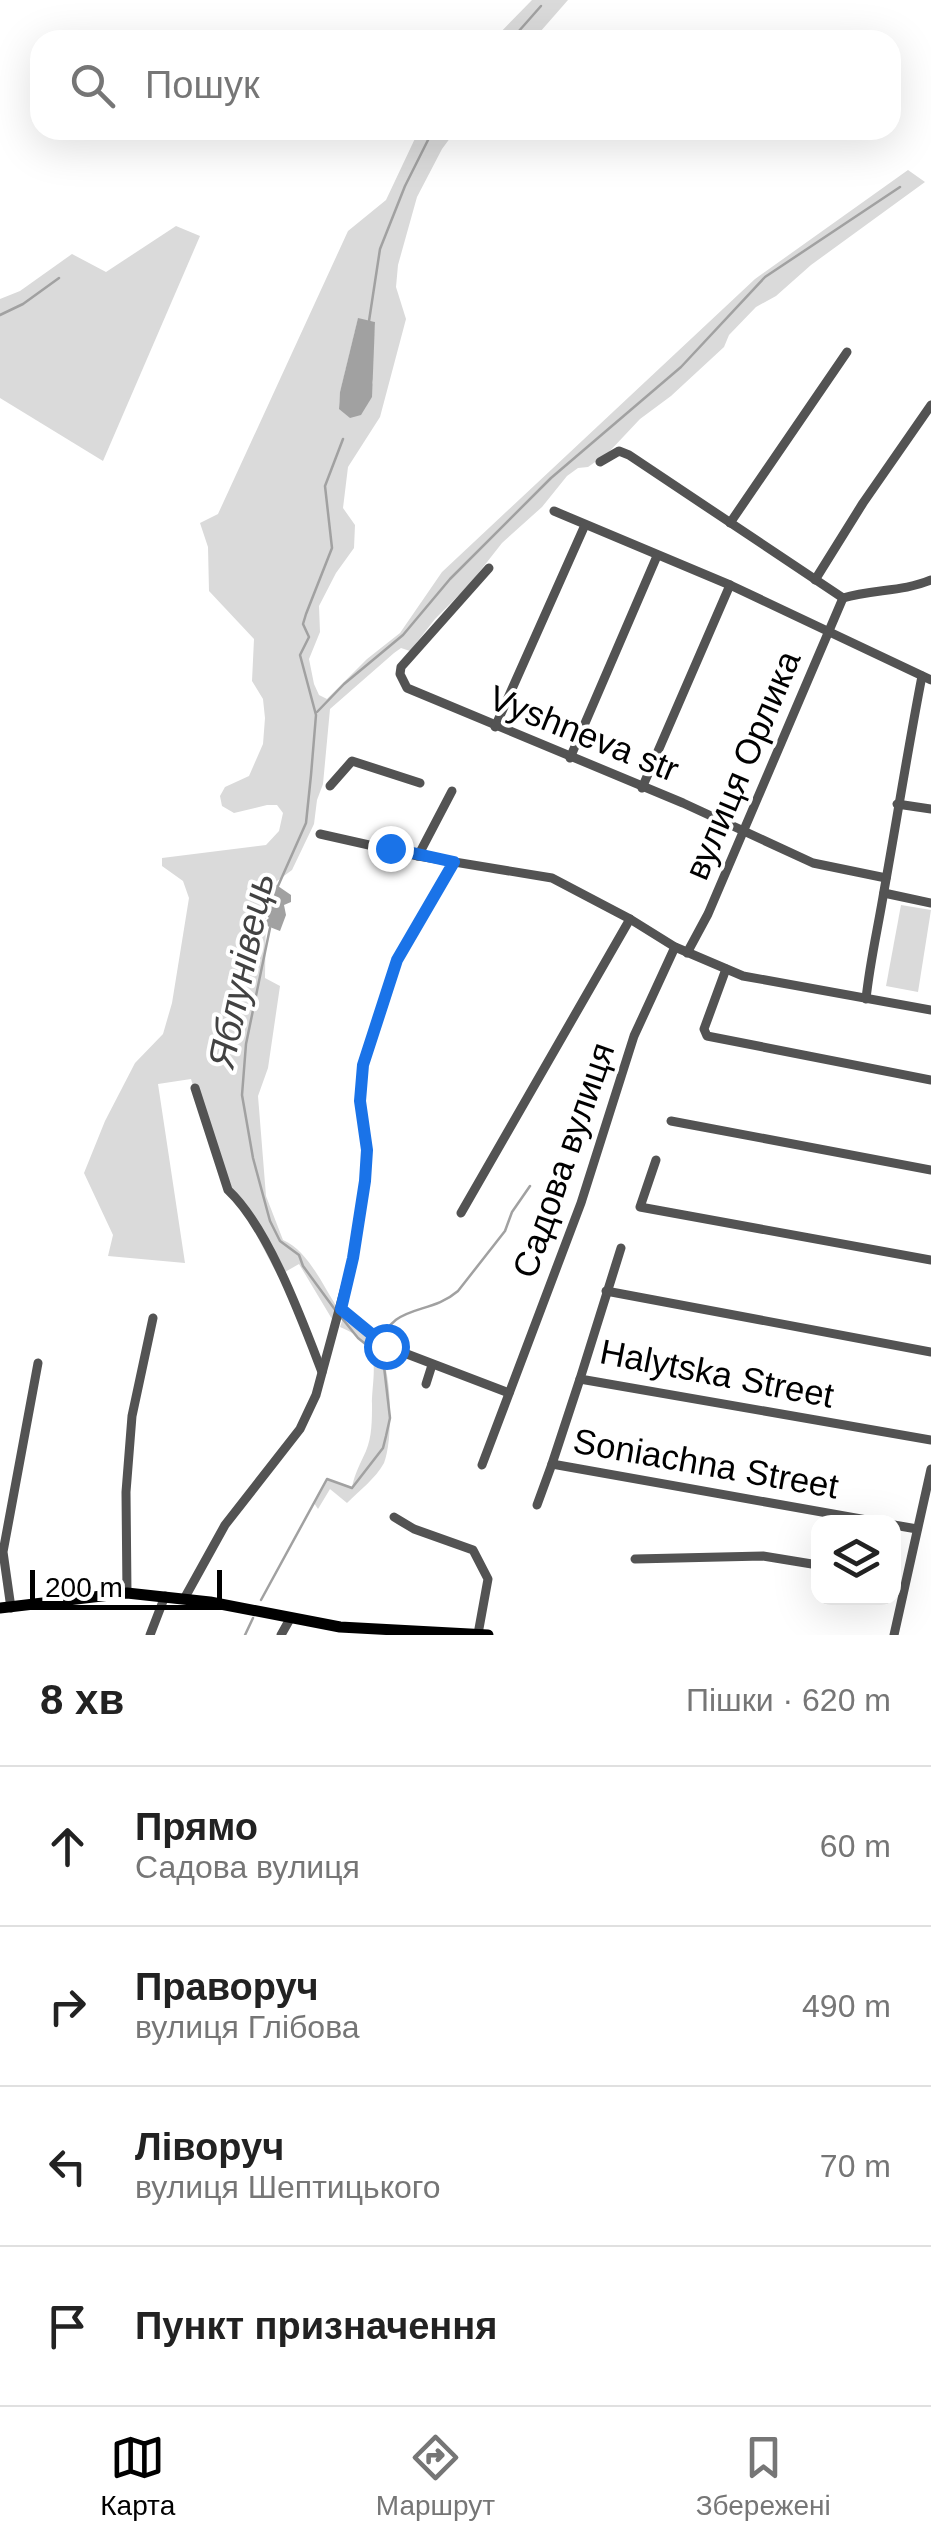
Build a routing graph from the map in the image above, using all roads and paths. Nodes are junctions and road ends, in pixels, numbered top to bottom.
1 (847, 352) dead end
2 (931, 405) edge
3 (600, 462) dead end
4 (554, 511) dead end
5 (730, 523) junction
6 (585, 525) junction
7 (656, 556) junction
8 (488, 568) dead end
9 (815, 580) junction
10 (931, 580) edge
11 (730, 585) junction
12 (842, 598) junction
13 (829, 633) junction
14 (926, 678) edge
15 (495, 727) junction
16 (570, 758) junction
17 (420, 782) dead end
18 (330, 786) dead end
19 (642, 788) junction
20 (452, 790) dead end
21 (897, 804) junction
22 (931, 809) edge
23 (741, 832) junction
24 (320, 834) dead end
25 (418, 856) junction
26 (454, 862) junction
27 (886, 878) junction
28 (884, 893) junction
29 (931, 903) edge
30 (630, 919) junction
31 (675, 948) junction
32 (687, 952) junction
33 (726, 970) junction
34 (866, 998) junction
35 (931, 1010) edge
36 (931, 1080) edge
37 (195, 1088) dead end
38 (672, 1121) dead end
39 (656, 1160) dead end
40 (931, 1170) edge
41 (462, 1213) dead end
42 (622, 1248) dead end
43 (931, 1260) edge
44 (606, 1291) junction
45 (339, 1314) junction
46 (153, 1318) dead end
47 (931, 1352) edge
48 (38, 1363) dead end
49 (432, 1365) junction
50 (323, 1375) junction
51 (580, 1379) junction
52 (426, 1384) dead end
53 (509, 1393) junction
54 (931, 1440) edge
55 (552, 1464) junction
56 (482, 1465) dead end
57 (931, 1469) edge
58 (16, 1488) junction
59 (0, 1489) edge
60 (537, 1505) dead end
61 (839, 1515) edge
62 (394, 1516) dead end
63 (901, 1526) edge
64 (916, 1529) junction
65 (635, 1559) dead end
66 (811, 1564) edge
67 (901, 1580) edge
68 (906, 1582) junction
69 (126, 1593) junction
70 (165, 1596) junction
71 (184, 1599) junction
72 (6, 1608) edge
73 (290, 1619) junction
74 (340, 1631) edge
75 (478, 1634) edge
76 (893, 1634) edge
77 (150, 1635) edge
78 (280, 1635) edge
79 (488, 1635) edge

1 - 5 street
2 - 9 street
3 - 5 street
4 - 6 street
5 - 9 street
6 - 7 street
6 - 15 street
7 - 11 street
7 - 16 street
8 - 15 street, Vyshneva str
9 - 12 street
10 - 12 street
11 - 13 street
11 - 19 street
12 - 13 street, вулиця Орлика
13 - 14 street
13 - 23 street, вулиця Орлика
14 - 21 street
15 - 16 street, Vyshneva str
16 - 19 street, Vyshneva str
17 - 18 street
19 - 23 street, Vyshneva str
20 - 25 street
21 - 22 street
21 - 27 street
23 - 27 street, Vyshneva str
23 - 32 street, вулиця Орлика
24 - 25 street
25 - 26 street
26 - 30 street
26 - 45 street
27 - 28 street
28 - 29 street
28 - 34 street
30 - 31 street
30 - 41 street
31 - 32 street
31 - 53 street, Садова вулиця
32 - 33 street
33 - 34 street
33 - 36 street
34 - 35 street
37 - 50 street
38 - 40 street
39 - 43 street
42 - 44 street, Halytska Street
44 - 47 street
44 - 51 street, Halytska Street
45 - 49 street
45 - 50 street
46 - 69 street
48 - 58 street
49 - 52 street
49 - 53 street
50 - 71 street
51 - 54 street, Halytska Street
51 - 55 street, Soniachna Street
53 - 56 street, Садова вулиця
55 - 60 street
55 - 61 street, Soniachna Street
57 - 64 street
58 - 59 street
58 - 72 street
62 - 75 street
63 - 64 street
64 - 68 street
65 - 66 street
67 - 68 street
68 - 76 street
69 - 70 main road
69 - 72 main road
70 - 71 main road
70 - 77 street
71 - 73 main road
73 - 74 main road
73 - 78 street
74 - 75 main road
75 - 79 main road

